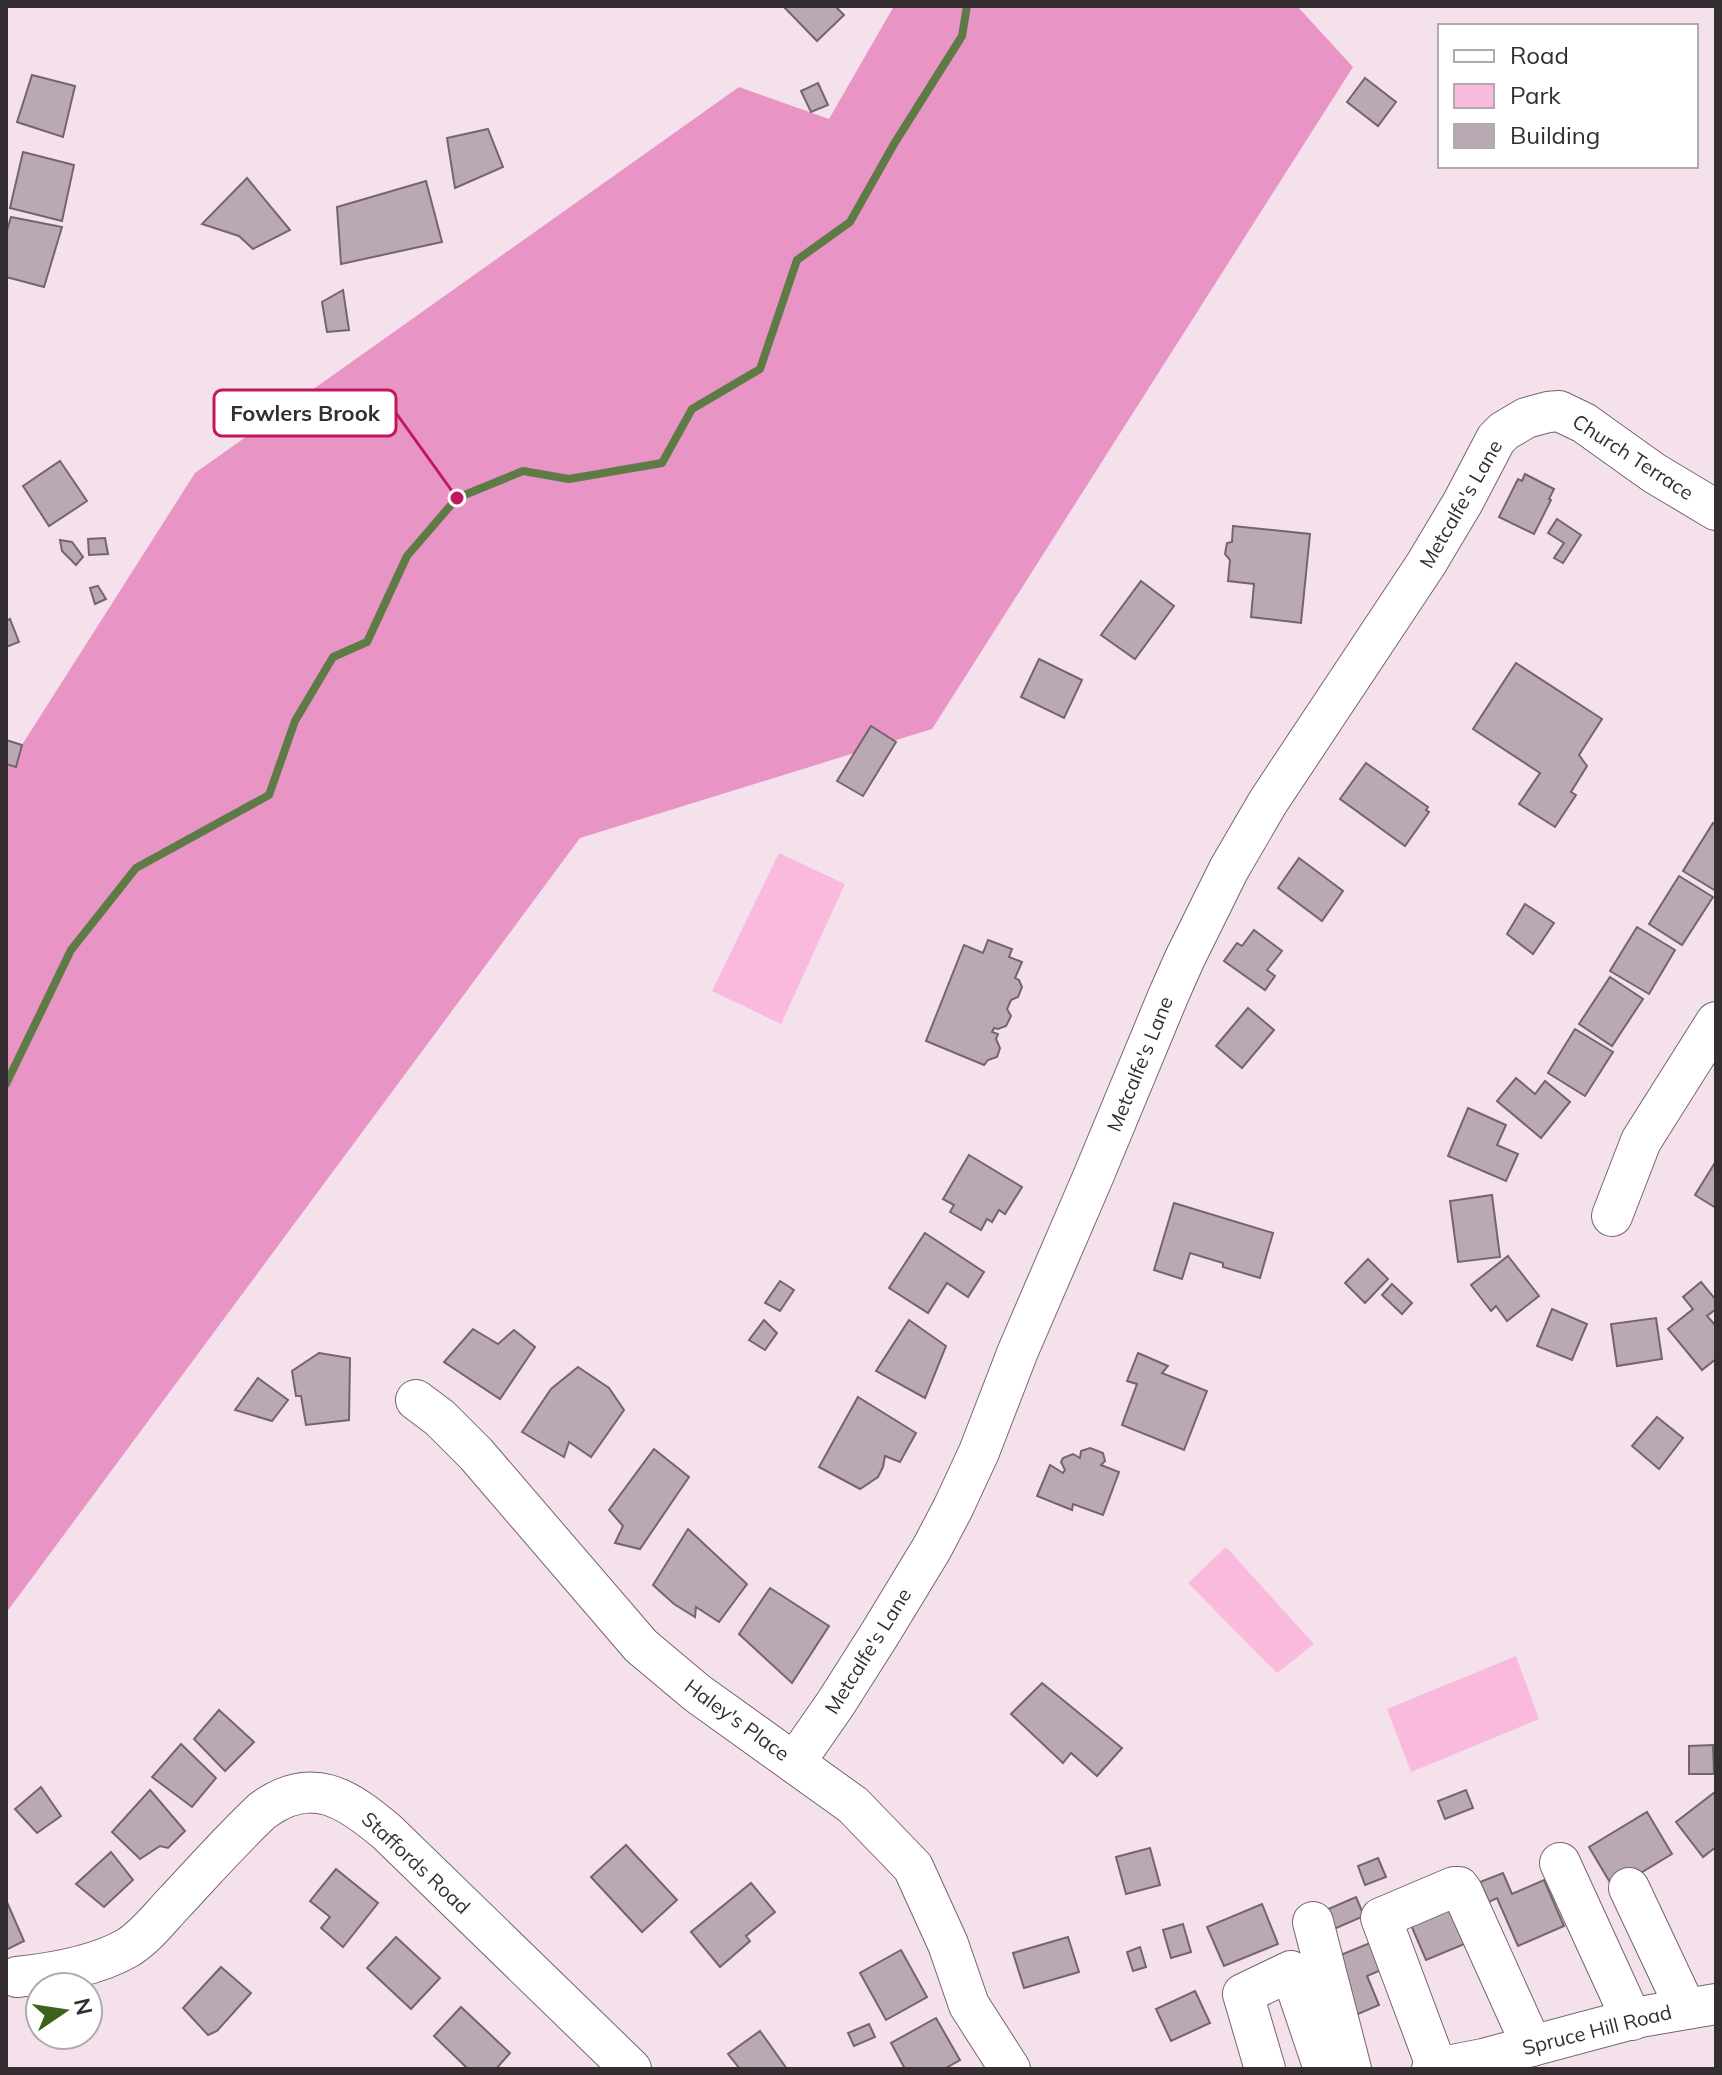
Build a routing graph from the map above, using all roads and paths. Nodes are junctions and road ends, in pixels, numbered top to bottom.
1 (1548, 412) joint
2 (1716, 510) edge
3 (1716, 1022) edge
4 (1612, 1216) dead end
5 (416, 1400) dead end
6 (795, 1762) junction
7 (1560, 1863) dead end
8 (1629, 1888) dead end
9 (1313, 1922) dead end
10 (17, 1977) dead end
11 (1701, 2007) edge
12 (1632, 2020) junction
13 (1532, 2046) junction
14 (1434, 2068) edge
15 (631, 2069) edge
16 (1010, 2069) edge
17 (1265, 2069) edge
18 (1324, 2069) edge
19 (1351, 2069) edge

1 - 2 street, Church Terrace
1 - 6 street, Metcalfe's Lane
3 - 4 street
5 - 6 street, Haley's Place
6 - 16 street, Haley's Place
7 - 12 street
8 - 11 street
9 - 19 street
10 - 15 street, Staffords Road
11 - 12 street, Spruce Hill Road
12 - 13 street, Spruce Hill Road
13 - 14 street, Spruce Hill Road
13 - 14 street
17 - 18 street

